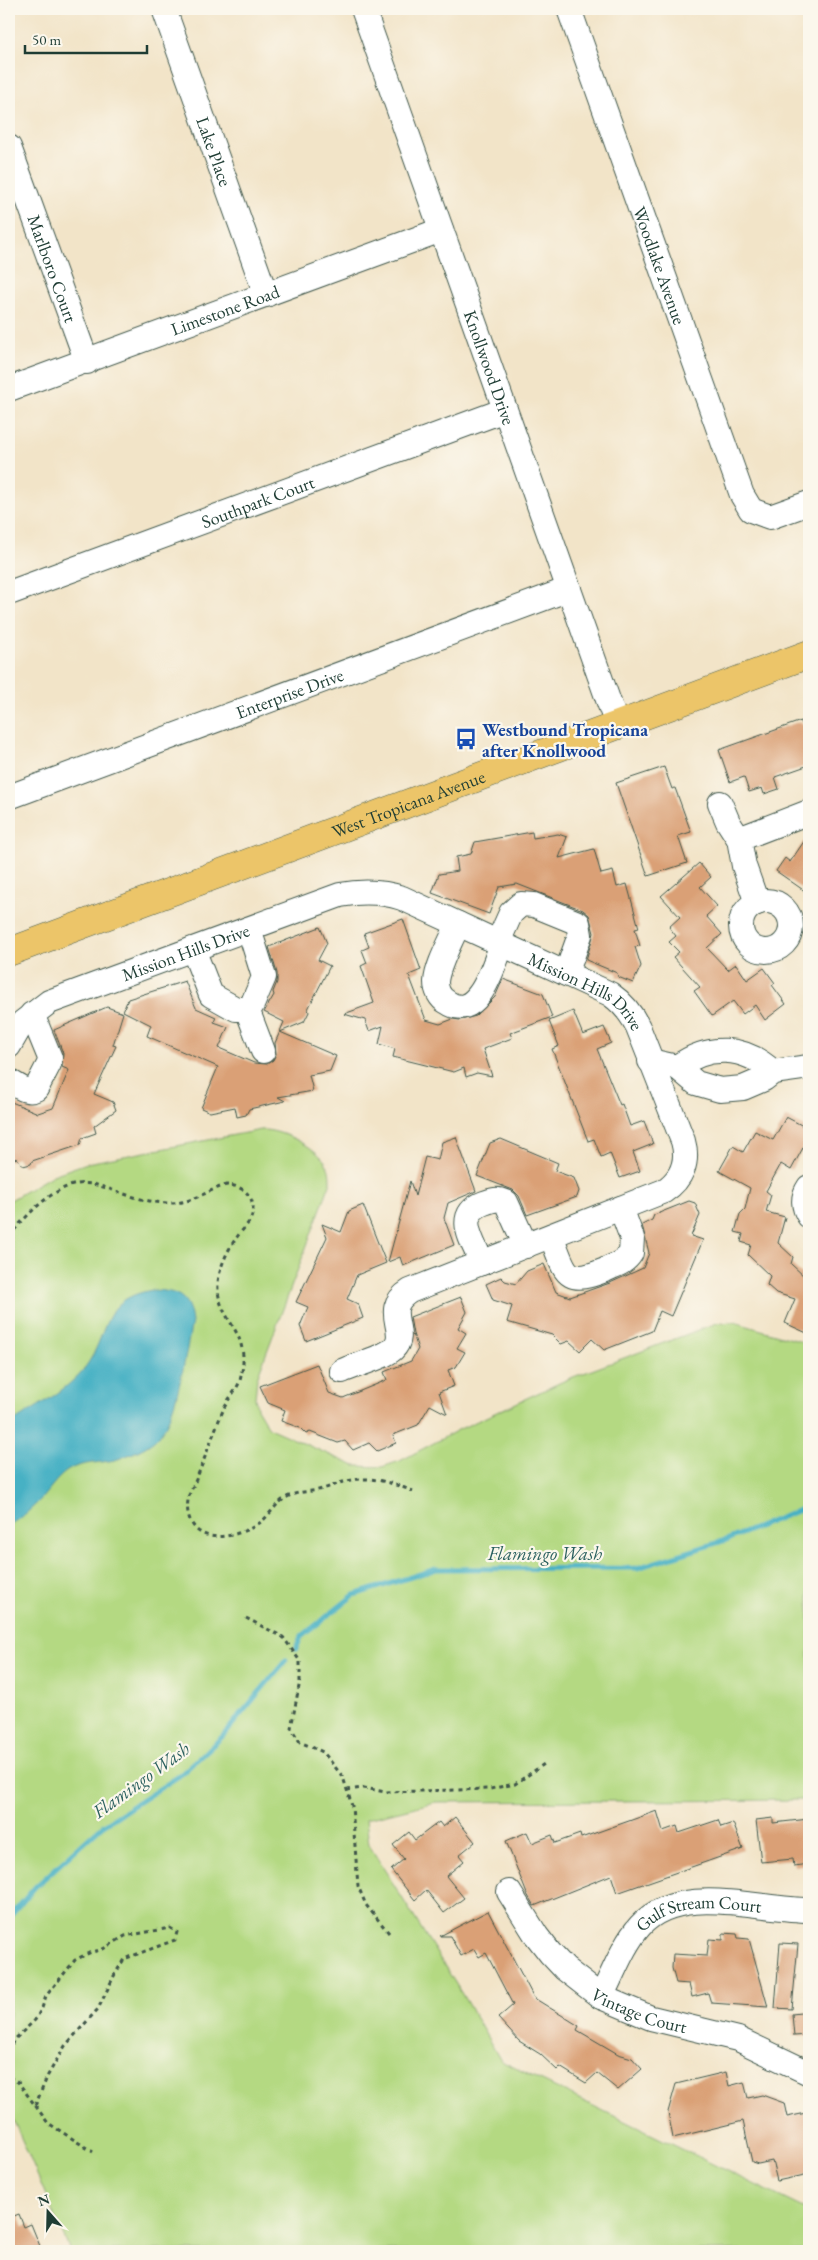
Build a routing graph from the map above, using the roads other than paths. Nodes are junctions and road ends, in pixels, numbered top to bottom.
1 (164, 9) edge
2 (363, 9) edge
3 (569, 9) edge
4 (9, 147) edge
5 (441, 230) junction
6 (266, 295) junction
7 (86, 362) junction
8 (9, 389) edge
9 (505, 410) junction
10 (809, 503) edge
11 (569, 589) junction
12 (9, 593) edge
13 (809, 654) edge
14 (617, 725) junction
15 (9, 797) edge
16 (720, 803) dead end
17 (809, 812) edge
18 (739, 839) junction
19 (758, 902) dead end
20 (458, 924) junction
21 (249, 929) junction
22 (500, 943) junction
23 (193, 950) junction
24 (9, 952) edge
25 (566, 974) junction
26 (246, 1009) junction
27 (32, 1014) junction
28 (9, 1046) edge
29 (263, 1051) dead end
30 (650, 1060) junction
31 (676, 1067) junction
32 (809, 1067) edge
33 (773, 1072) junction
34 (9, 1081) edge
35 (809, 1187) edge
36 (621, 1208) junction
37 (809, 1216) edge
38 (551, 1236) junction
39 (526, 1246) junction
40 (482, 1263) junction
41 (342, 1370) dead end
42 (510, 1892) dead end
43 (809, 1910) edge
44 (602, 1997) junction
45 (809, 2073) edge

1 - 6 street, Lake Place
2 - 5 street, Knollwood Drive
3 - 10 street, Woodlake Avenue
4 - 7 street, Marlboro Court
5 - 6 street, Limestone Road
5 - 9 street, Knollwood Drive
6 - 7 street, Limestone Road
7 - 8 street, Limestone Road
9 - 11 street, Knollwood Drive
9 - 12 street, Southpark Court
11 - 14 street, Knollwood Drive
11 - 15 street, Enterprise Drive
13 - 14 main road, West Tropicana Avenue
14 - 24 main road, West Tropicana Avenue
16 - 18 street
17 - 18 street
18 - 19 street
20 - 21 street, Mission Hills Drive
20 - 22 street, Mission Hills Drive
20 - 22 street
21 - 23 street, Mission Hills Drive
21 - 26 street
22 - 25 street, Mission Hills Drive
22 - 25 street
23 - 26 street
23 - 27 street, Mission Hills Drive
25 - 30 street, Mission Hills Drive
26 - 29 street
27 - 28 street, Mission Hills Drive
27 - 34 street
30 - 31 street
30 - 36 street, Mission Hills Drive
31 - 33 street
31 - 33 street
32 - 33 street
35 - 37 street
36 - 38 street, Mission Hills Drive
36 - 38 street
38 - 39 street, Mission Hills Drive
39 - 40 street, Mission Hills Drive
39 - 40 street
40 - 41 street, Mission Hills Drive
42 - 44 street, Vintage Court
43 - 44 street, Gulf Stream Court
44 - 45 street, Vintage Court

